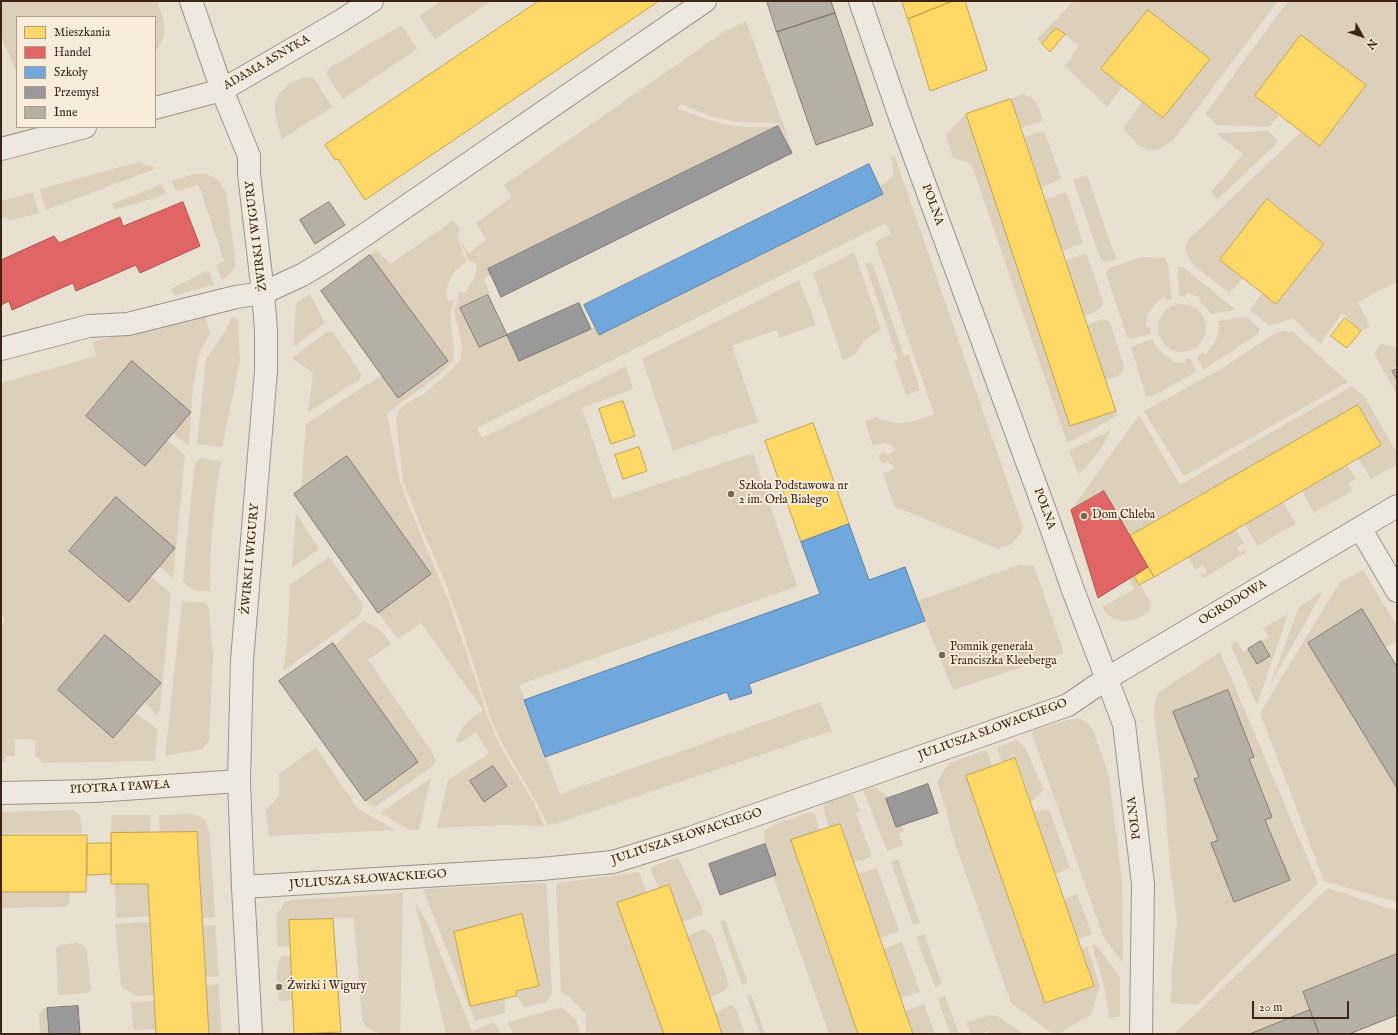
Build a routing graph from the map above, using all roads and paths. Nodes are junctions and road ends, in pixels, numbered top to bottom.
1 (191, 1) edge
2 (372, 1) edge
3 (705, 1) edge
4 (860, 1) edge
5 (222, 90) junction
6 (156, 108) edge
7 (81, 128) edge
8 (1, 148) edge
9 (263, 293) junction
10 (1, 350) edge
11 (1397, 506) edge
12 (1360, 528) junction
13 (1397, 591) edge
14 (1106, 679) junction
15 (239, 780) junction
16 (1, 793) edge
17 (243, 887) junction
18 (252, 1034) edge
19 (1141, 1034) edge

1 - 5 street, ŻWIRKI I WIGURY
2 - 5 street, ADAMA ASNYKA
3 - 9 street
4 - 14 street, POLNA
5 - 6 street, ADAMA ASNYKA
5 - 9 street, ŻWIRKI I WIGURY
7 - 8 street
9 - 10 street
9 - 15 street, ŻWIRKI I WIGURY
11 - 12 street, OGRODOWA
12 - 13 street
12 - 14 street, OGRODOWA
14 - 17 street, JULIUSZA SŁOWACKIEGO
14 - 19 street, POLNA
15 - 16 street, PIOTRA I PAWŁA
15 - 17 street, ŻWIRKI I WIGURY
17 - 18 street, ŻWIRKI I WIGURY

